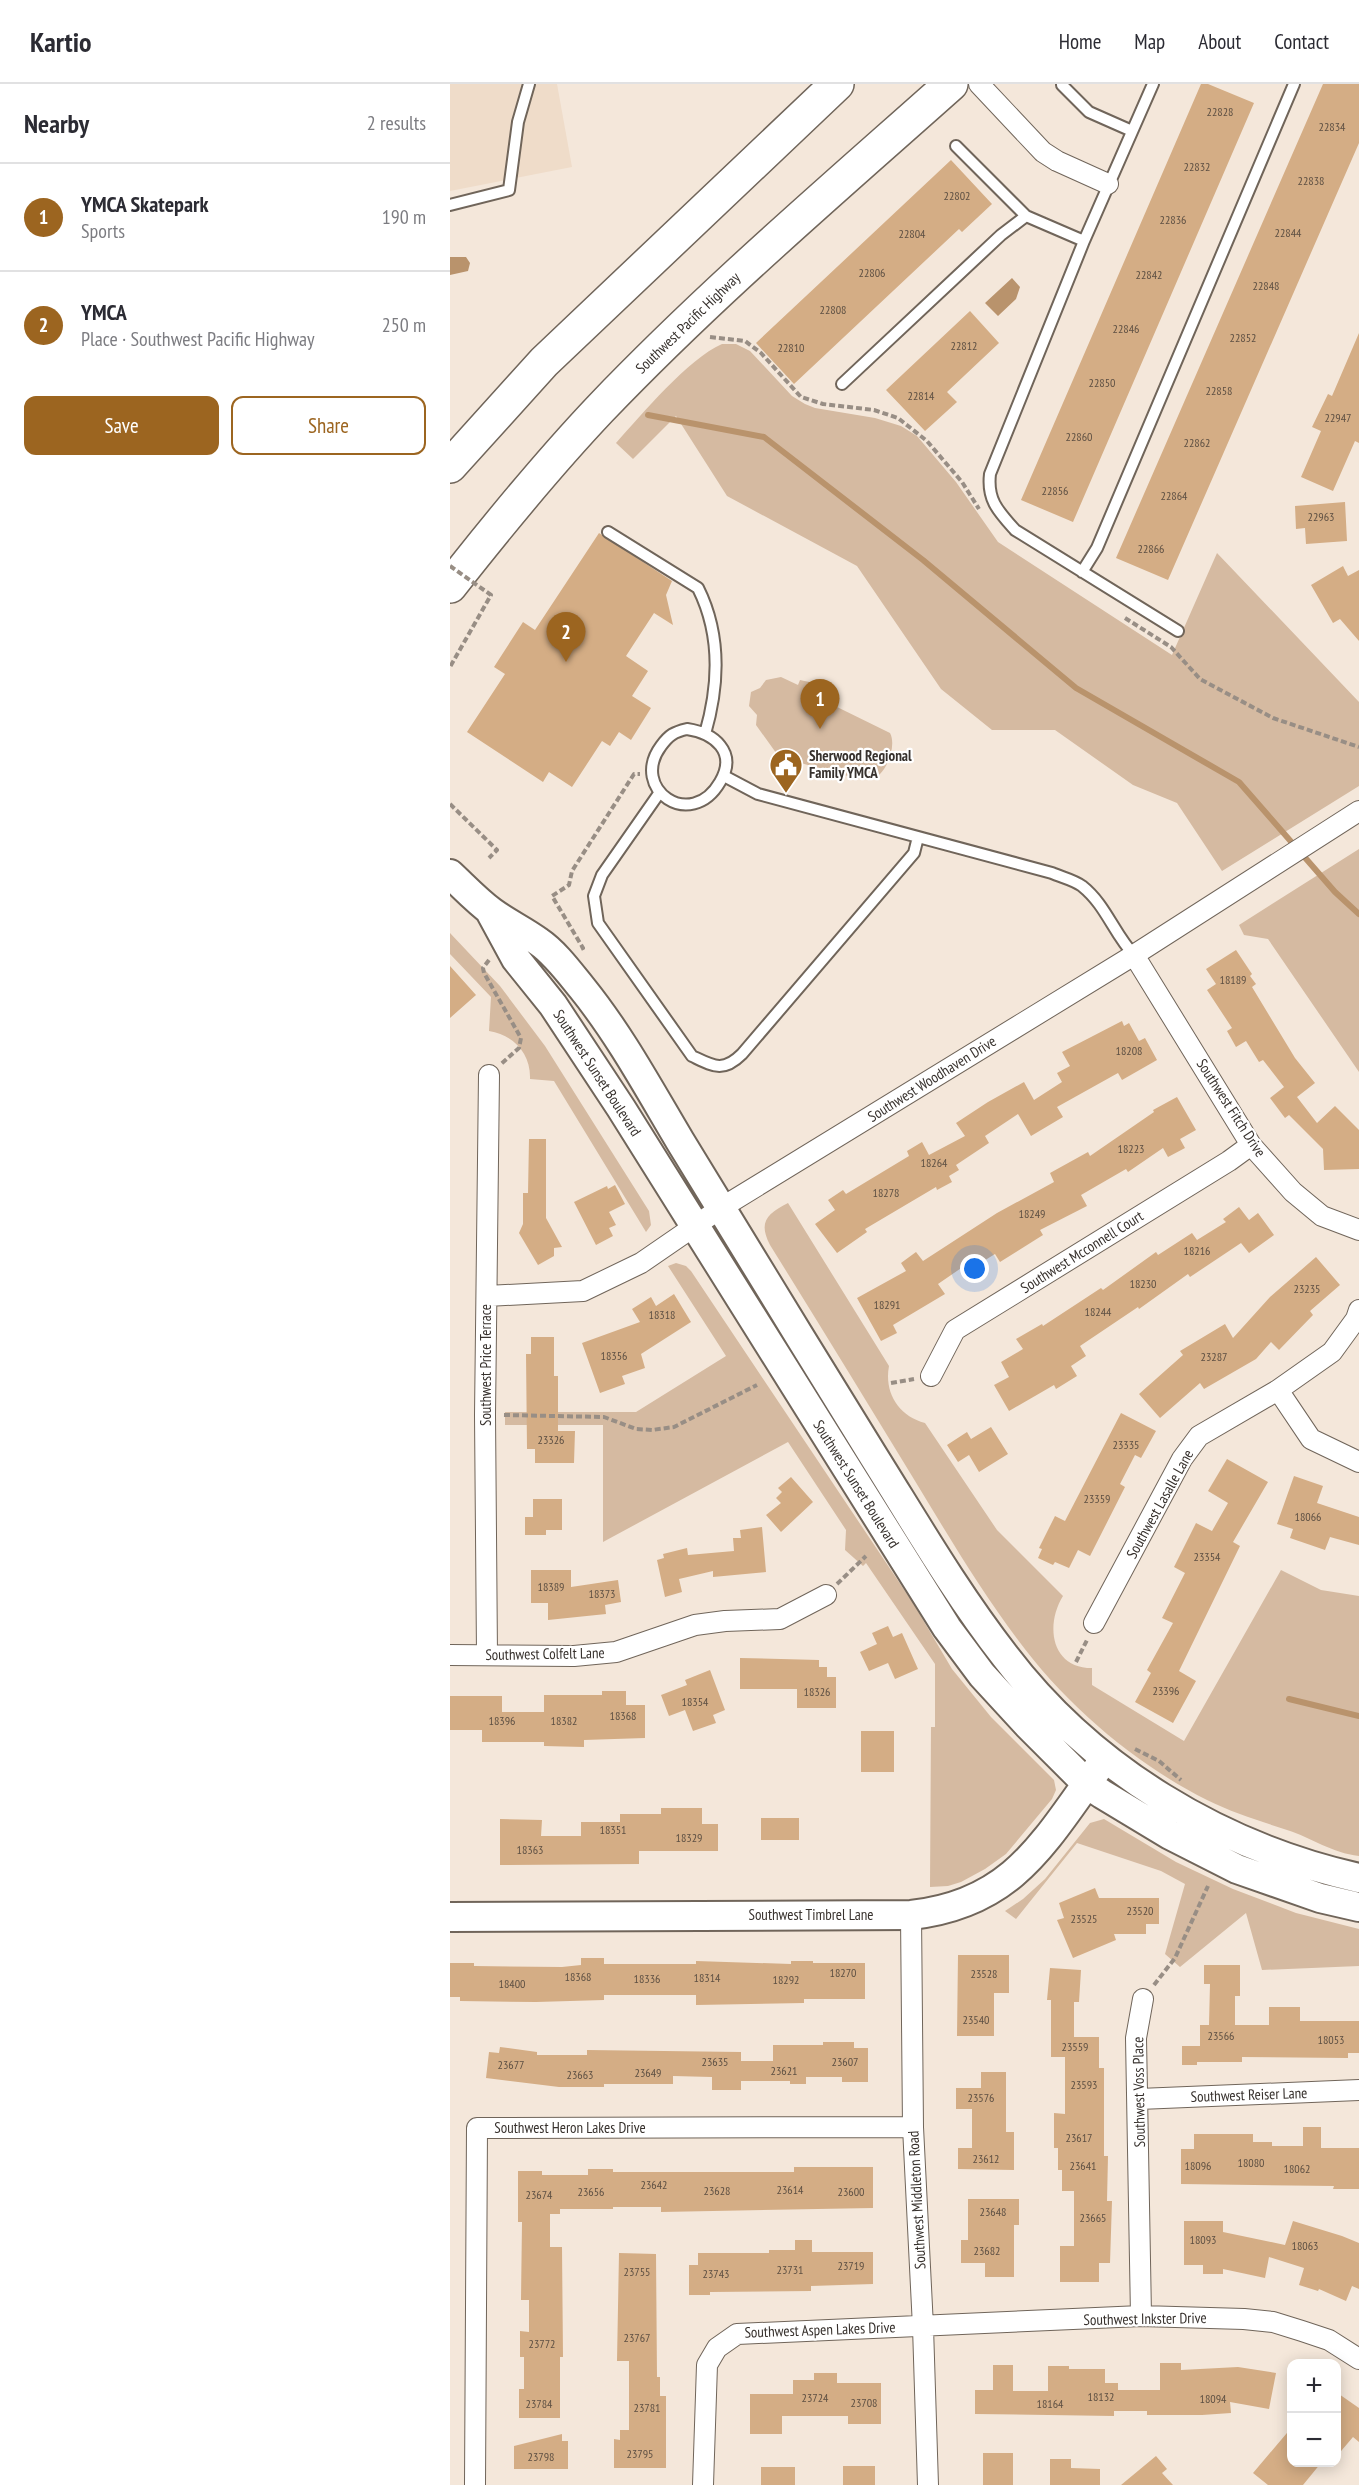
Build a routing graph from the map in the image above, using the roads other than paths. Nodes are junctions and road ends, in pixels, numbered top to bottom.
1 (529, 84) edge
2 (837, 84) edge
3 (951, 84) edge
4 (979, 84) edge
5 (1153, 84) edge
6 (1294, 84) edge
7 (1062, 85) edge
8 (1132, 131) junction
9 (956, 146) dead end
10 (1108, 184) junction
11 (450, 205) edge
12 (1026, 216) junction
13 (1084, 241) junction
14 (842, 384) dead end
15 (450, 466) edge
16 (608, 532) dead end
17 (1082, 572) junction
18 (450, 586) edge
19 (1178, 631) dead end
20 (705, 734) junction
21 (724, 776) junction
22 (660, 792) junction
23 (1359, 811) edge
24 (918, 837) junction
25 (450, 874) edge
26 (490, 911) junction
27 (1134, 955) junction
28 (489, 1075) road end
29 (1251, 1144) junction
30 (721, 1208) junction
31 (695, 1227) junction
32 (1359, 1230) edge
33 (487, 1296) junction
34 (1359, 1310) edge
35 (932, 1376) dead end
36 (1278, 1390) junction
37 (1359, 1462) edge
38 (826, 1595) road end
39 (1094, 1623) road end
40 (450, 1655) edge
41 (487, 1655) junction
42 (1116, 1751) junction
43 (1087, 1784) junction
44 (1359, 1878) edge
45 (1359, 1907) edge
46 (911, 1915) junction
47 (450, 1917) edge
48 (1143, 1999) road end
49 (1359, 2090) edge
50 (1138, 2099) junction
51 (913, 2127) junction
52 (1141, 2316) junction
53 (923, 2327) junction
54 (1359, 2359) edge
55 (475, 2485) edge
56 (703, 2485) edge
57 (928, 2485) edge

1 - 11 lane
2 - 15 highway
3 - 18 highway, Southwest Pacific Highway
4 - 10 street
5 - 8 lane
6 - 17 lane
7 - 8 lane
8 - 10 lane
9 - 12 lane
10 - 13 lane
12 - 13 lane
12 - 14 lane
13 - 17 lane
16 - 20 lane
17 - 19 lane
20 - 21 lane
20 - 22 lane
21 - 22 lane
21 - 24 lane
22 - 24 lane
23 - 27 street, Southwest Woodhaven Drive
24 - 27 lane
25 - 26 main road, Southwest Sunset Boulevard
26 - 30 main road, Southwest Sunset Boulevard
26 - 31 main road, Southwest Sunset Boulevard
27 - 29 street, Southwest Fitch Drive
27 - 30 street, Southwest Woodhaven Drive
28 - 33 street, Southwest Price Terrace
29 - 32 street, Southwest Fitch Drive
29 - 35 street, Southwest Mcconnell Court
30 - 31 street, Southwest Woodhaven Drive
30 - 42 main road, Southwest Sunset Boulevard
31 - 33 street, Southwest Woodhaven Drive
31 - 43 main road, Southwest Sunset Boulevard
33 - 41 street, Southwest Price Terrace
34 - 36 street, Southwest Lasalle Lane
36 - 37 street
36 - 39 street, Southwest Lasalle Lane
38 - 41 street, Southwest Colfelt Lane
40 - 41 street, Southwest Colfelt Lane
42 - 43 main road, Southwest Timbrel Lane
42 - 44 main road, Southwest Sunset Boulevard
43 - 45 main road, Southwest Sunset Boulevard
43 - 46 main road, Southwest Timbrel Lane
46 - 47 main road, Southwest Timbrel Lane
46 - 51 street, Southwest Middleton Road
48 - 50 street, Southwest Voss Place
49 - 50 street, Southwest Reiser Lane
50 - 52 street, Southwest Voss Place
51 - 53 street, Southwest Middleton Road
51 - 55 street, Southwest Heron Lakes Drive
52 - 53 street, Southwest Inkster Drive
52 - 54 street, Southwest Inkster Drive
53 - 56 street, Southwest Aspen Lakes Drive
53 - 57 street, Southwest Middleton Road

